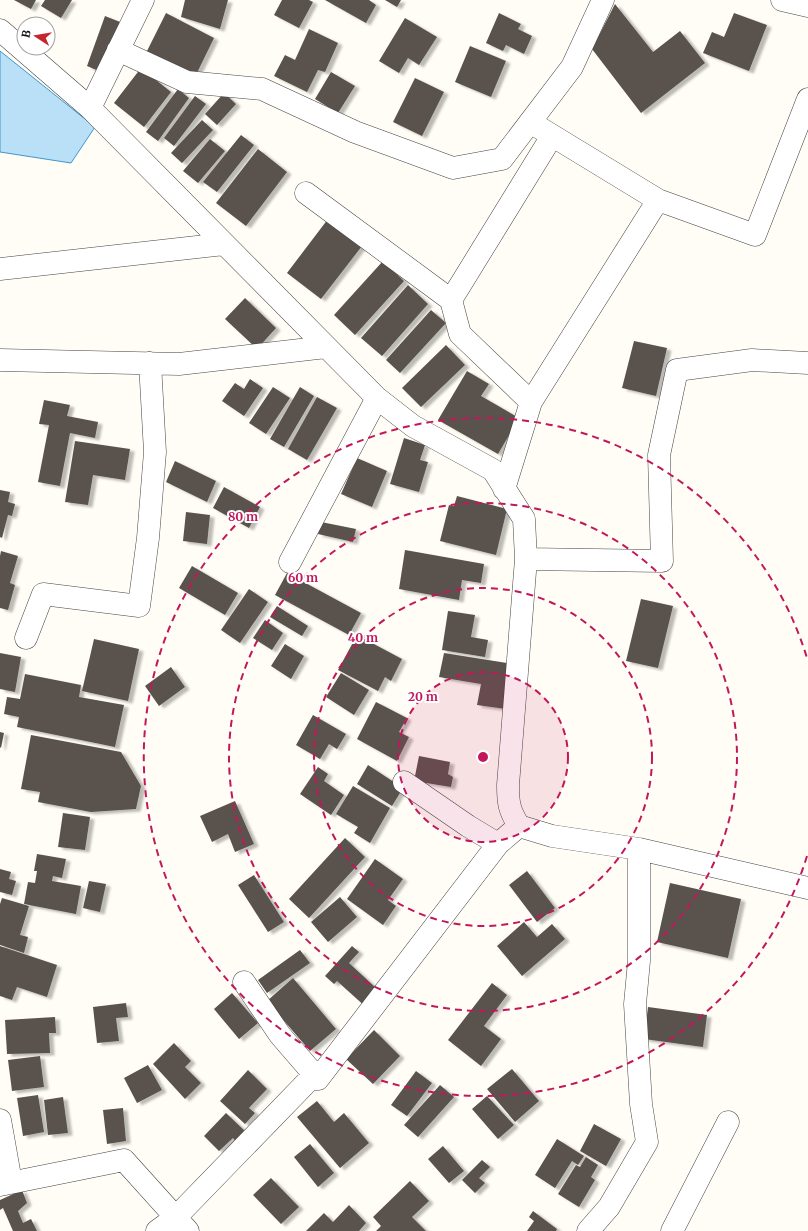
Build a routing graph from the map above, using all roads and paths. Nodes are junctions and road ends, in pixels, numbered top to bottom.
1 (143, 0) edge
2 (603, 0) edge
3 (782, 0) edge
4 (808, 6) edge
5 (0, 30) edge
6 (118, 50) junction
7 (808, 99) edge
8 (90, 108) junction
9 (530, 122) junction
10 (552, 136) junction
11 (306, 193) dead end
12 (658, 200) junction
13 (224, 244) junction
14 (0, 269) edge
15 (451, 300) junction
16 (326, 347) junction
17 (0, 360) edge
18 (150, 363) junction
19 (808, 363) edge
20 (377, 398) junction
21 (531, 402) junction
22 (504, 489) junction
23 (526, 558) junction
24 (290, 562) dead end
25 (26, 638) dead end
26 (404, 782) dead end
27 (519, 826) junction
28 (498, 844) junction
29 (639, 849) junction
30 (808, 888) edge
31 (244, 982) dead end
32 (318, 1079) junction
33 (0, 1120) edge
34 (728, 1122) dead end
35 (6, 1183) edge
36 (182, 1224) edge
37 (157, 1231) edge
38 (588, 1231) edge
39 (672, 1231) edge

1 - 6 street
2 - 9 street
3 - 4 street
5 - 8 street
6 - 8 street
6 - 9 street
7 - 12 street
8 - 13 street
9 - 10 street
10 - 12 street
10 - 15 street
11 - 15 street
12 - 21 street
13 - 14 street
13 - 16 street
15 - 21 street
16 - 18 street
16 - 20 street
17 - 18 street
18 - 25 street
19 - 23 street
20 - 22 street
20 - 24 street
21 - 22 street
22 - 23 street
23 - 27 street
26 - 28 street
27 - 28 street
27 - 29 street
28 - 32 street
29 - 30 street
29 - 38 street
31 - 32 street
32 - 36 street
33 - 35 street
34 - 39 street
35 - 36 street
36 - 37 street

